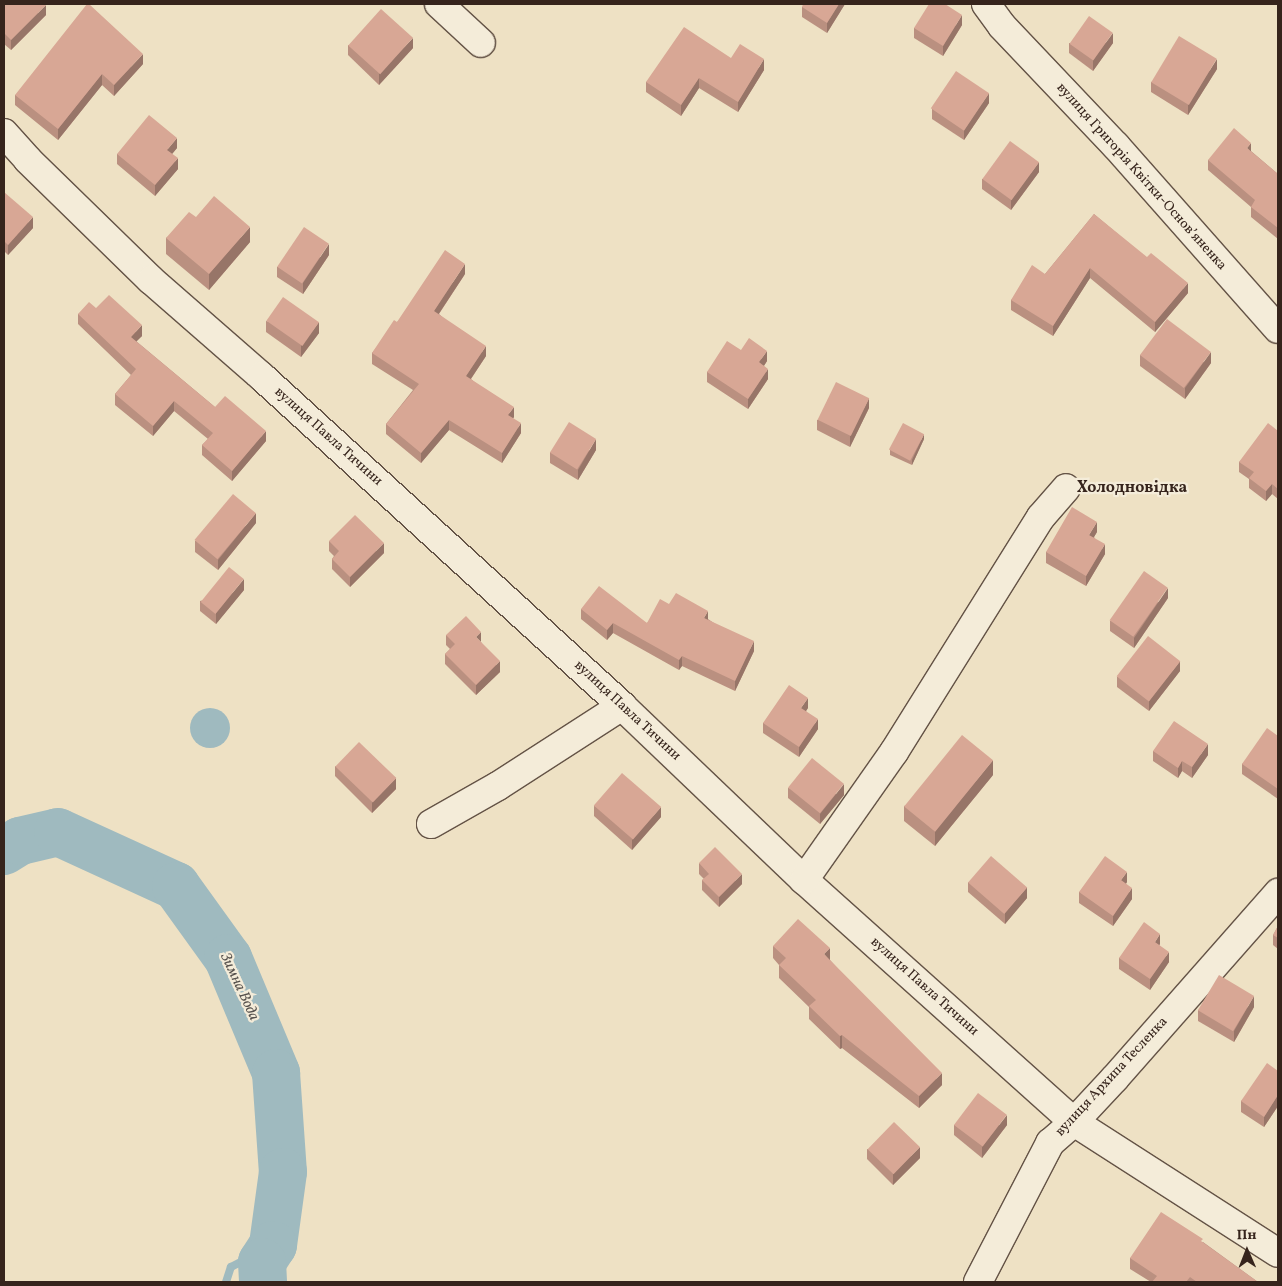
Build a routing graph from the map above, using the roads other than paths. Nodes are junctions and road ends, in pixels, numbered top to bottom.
1 (439, 4) edge
2 (986, 4) edge
3 (1004, 15) edge
4 (481, 44) dead end
5 (4, 133) edge
6 (1278, 330) edge
7 (1066, 488) dead end
8 (622, 706) junction
9 (431, 824) dead end
10 (804, 880) junction
11 (1278, 893) edge
12 (1074, 1122) junction
13 (1278, 1254) edge
14 (978, 1282) edge

1 - 4 street
2 - 3 street, вулиця Григорія Квітки-Основʼяненка
3 - 6 street, вулиця Григорія Квітки-Основʼяненка
5 - 8 street, вулиця Павла Тичини
7 - 10 street
8 - 9 street
8 - 10 street, вулиця Павла Тичини
10 - 12 street, вулиця Павла Тичини
11 - 12 street, вулиця Архипа Тесленка
12 - 13 street, вулиця Павла Тичини
12 - 14 street, вулиця Архипа Тесленка

